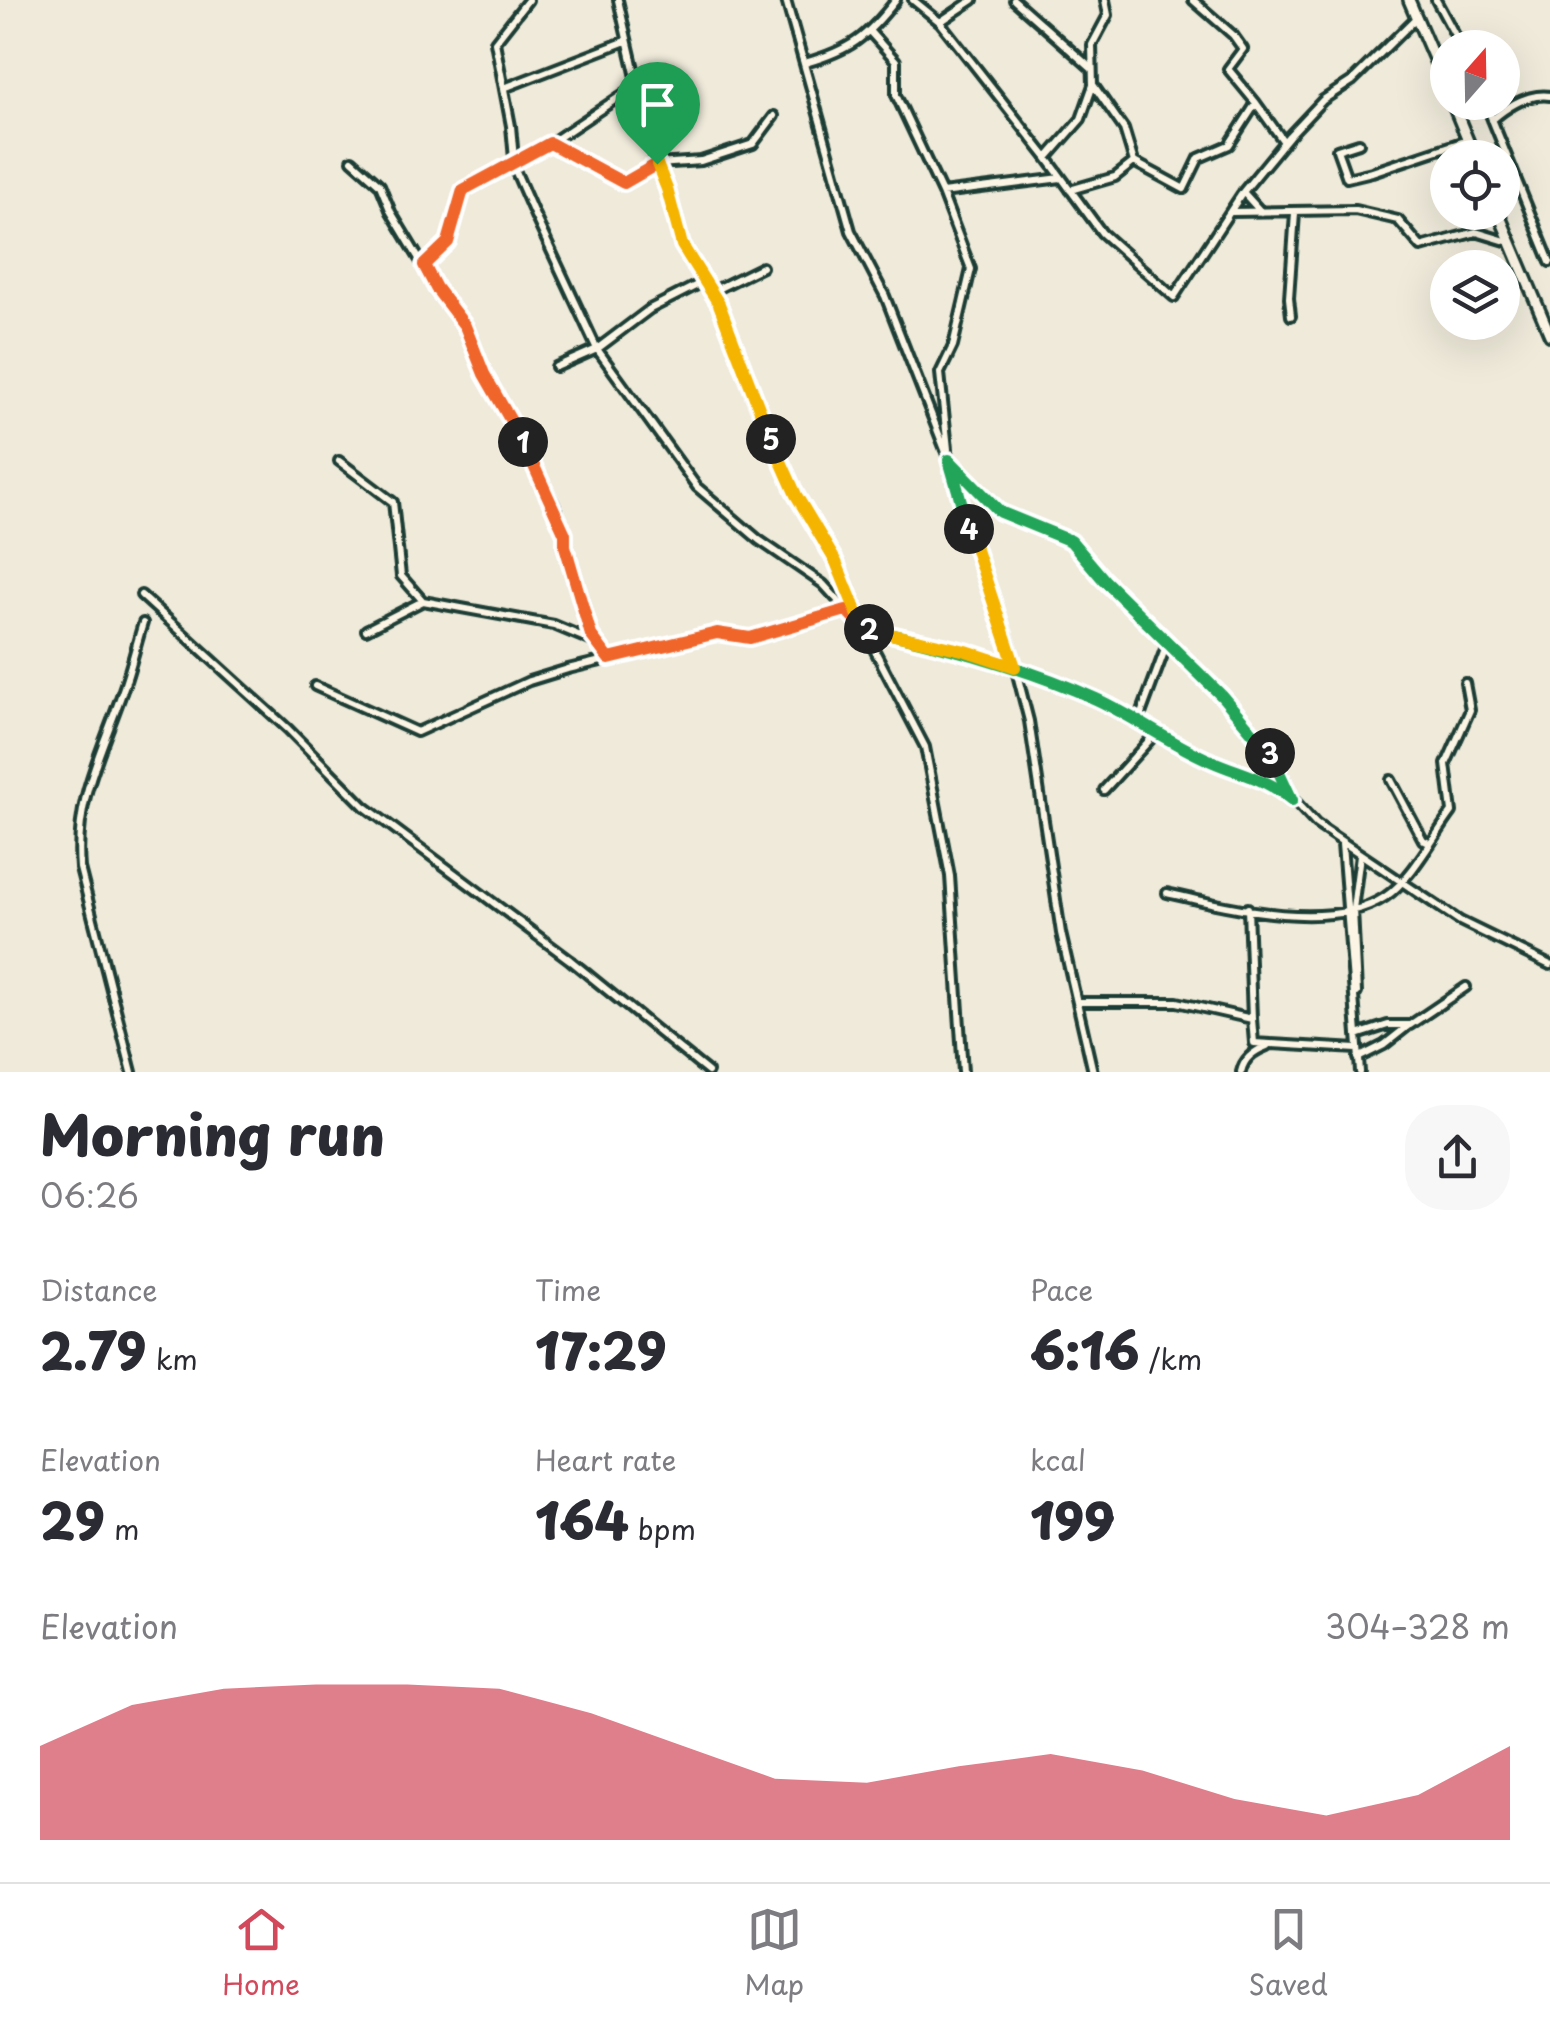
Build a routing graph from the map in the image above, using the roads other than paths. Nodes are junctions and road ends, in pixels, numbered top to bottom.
1 (528, 0) edge
2 (618, 0) edge
3 (786, 0) edge
4 (896, 0) edge
5 (913, 0) edge
6 (973, 0) edge
7 (1014, 0) edge
8 (1105, 0) edge
9 (1193, 0) edge
10 (1409, 0) edge
11 (1436, 0) edge
12 (1416, 17) junction
13 (940, 22) junction
14 (1452, 30) edge
15 (871, 33) junction
16 (626, 41) junction
17 (1430, 49) edge
18 (805, 63) junction
19 (1093, 70) junction
20 (1093, 84) junction
21 (637, 85) junction
22 (504, 88) junction
23 (1550, 96) edge
24 (1520, 102) edge
25 (1256, 104) junction
26 (774, 116) dead end
27 (1460, 120) edge
28 (1492, 120) edge
29 (1468, 140) edge
30 (1284, 142) junction
31 (550, 143) junction
32 (1359, 143) dead end
33 (1430, 153) edge
34 (1047, 158) junction
35 (352, 160) dead end
36 (1134, 162) junction
37 (514, 164) junction
38 (657, 164) junction
39 (1062, 178) junction
40 (1070, 190) junction
41 (1243, 192) junction
42 (942, 194) junction
43 (1232, 212) junction
44 (1261, 212) junction
45 (1295, 213) junction
46 (1506, 230) edge
47 (1511, 242) junction
48 (1550, 262) edge
49 (424, 265) junction
50 (762, 267) dead end
51 (705, 282) junction
52 (712, 292) junction
53 (1291, 316) dead end
54 (1550, 335) edge
55 (597, 349) junction
56 (556, 367) dead end
57 (949, 460) junction
58 (339, 461) dead end
59 (142, 595) dead end
60 (423, 601) junction
61 (850, 608) junction
62 (143, 623) dead end
63 (863, 628) junction
64 (366, 630) dead end
65 (595, 642) junction
66 (1167, 644) junction
67 (609, 659) junction
68 (1015, 667) junction
69 (1465, 683) dead end
70 (315, 686) dead end
71 (1138, 722) junction
72 (1157, 732) junction
73 (1391, 780) dead end
74 (1104, 790) dead end
75 (1292, 800) junction
76 (1342, 843) junction
77 (1428, 843) junction
78 (1360, 855) junction
79 (1400, 883) junction
80 (1167, 893) dead end
81 (1248, 908) junction
82 (1350, 909) junction
83 (1549, 962) edge
84 (1466, 987) dead end
85 (1077, 1002) junction
86 (1252, 1019) junction
87 (1410, 1025) junction
88 (1357, 1034) junction
89 (1272, 1044) junction
90 (1358, 1053) junction
91 (132, 1072) edge
92 (708, 1072) edge
93 (963, 1072) edge
94 (1092, 1072) edge
95 (1241, 1072) edge
96 (1360, 1072) edge

1 - 22 street
2 - 16 street
3 - 18 street
4 - 15 street
5 - 13 street
6 - 13 street
7 - 19 street
8 - 19 street
9 - 25 street
10 - 12 main road
11 - 14 street
12 - 17 main road
12 - 30 street
13 - 34 street
15 - 18 street
15 - 42 street
16 - 21 street
16 - 22 street
18 - 57 street
19 - 20 street
20 - 34 street
20 - 36 street
21 - 31 street
21 - 38 street
22 - 37 street
23 - 24 street
25 - 30 street
25 - 36 street
26 - 38 street
27 - 29 main road
28 - 48 street
30 - 41 street
31 - 37 street
31 - 38 street
32 - 33 street
34 - 39 street
35 - 49 street
36 - 40 street
37 - 49 street
37 - 55 street
38 - 51 street
39 - 40 street
39 - 42 street
40 - 43 street
41 - 43 street
41 - 44 street
42 - 57 street
43 - 44 street
44 - 45 street
45 - 47 street
45 - 53 street
46 - 47 main road
47 - 54 main road
49 - 65 street
50 - 52 street
51 - 52 street
51 - 55 street
52 - 61 street
55 - 56 street
55 - 61 street
57 - 66 street
57 - 68 street
58 - 60 street
59 - 92 street
60 - 64 street
60 - 65 street
61 - 63 street
61 - 67 street
62 - 91 street
63 - 68 street
63 - 93 street
65 - 67 street
66 - 71 street
66 - 75 street
67 - 70 street
68 - 71 street
68 - 85 street
69 - 77 street
71 - 72 street
72 - 74 street
72 - 75 street
73 - 77 street
75 - 76 street
76 - 78 street
76 - 82 street
77 - 79 street
78 - 79 street
78 - 82 street
79 - 82 street
79 - 83 street
80 - 81 street
81 - 82 street
81 - 86 street
82 - 88 street
84 - 87 street
85 - 86 street
85 - 94 street
86 - 89 street
87 - 88 street
87 - 90 street
88 - 90 street
89 - 90 street
89 - 95 street
90 - 96 street

